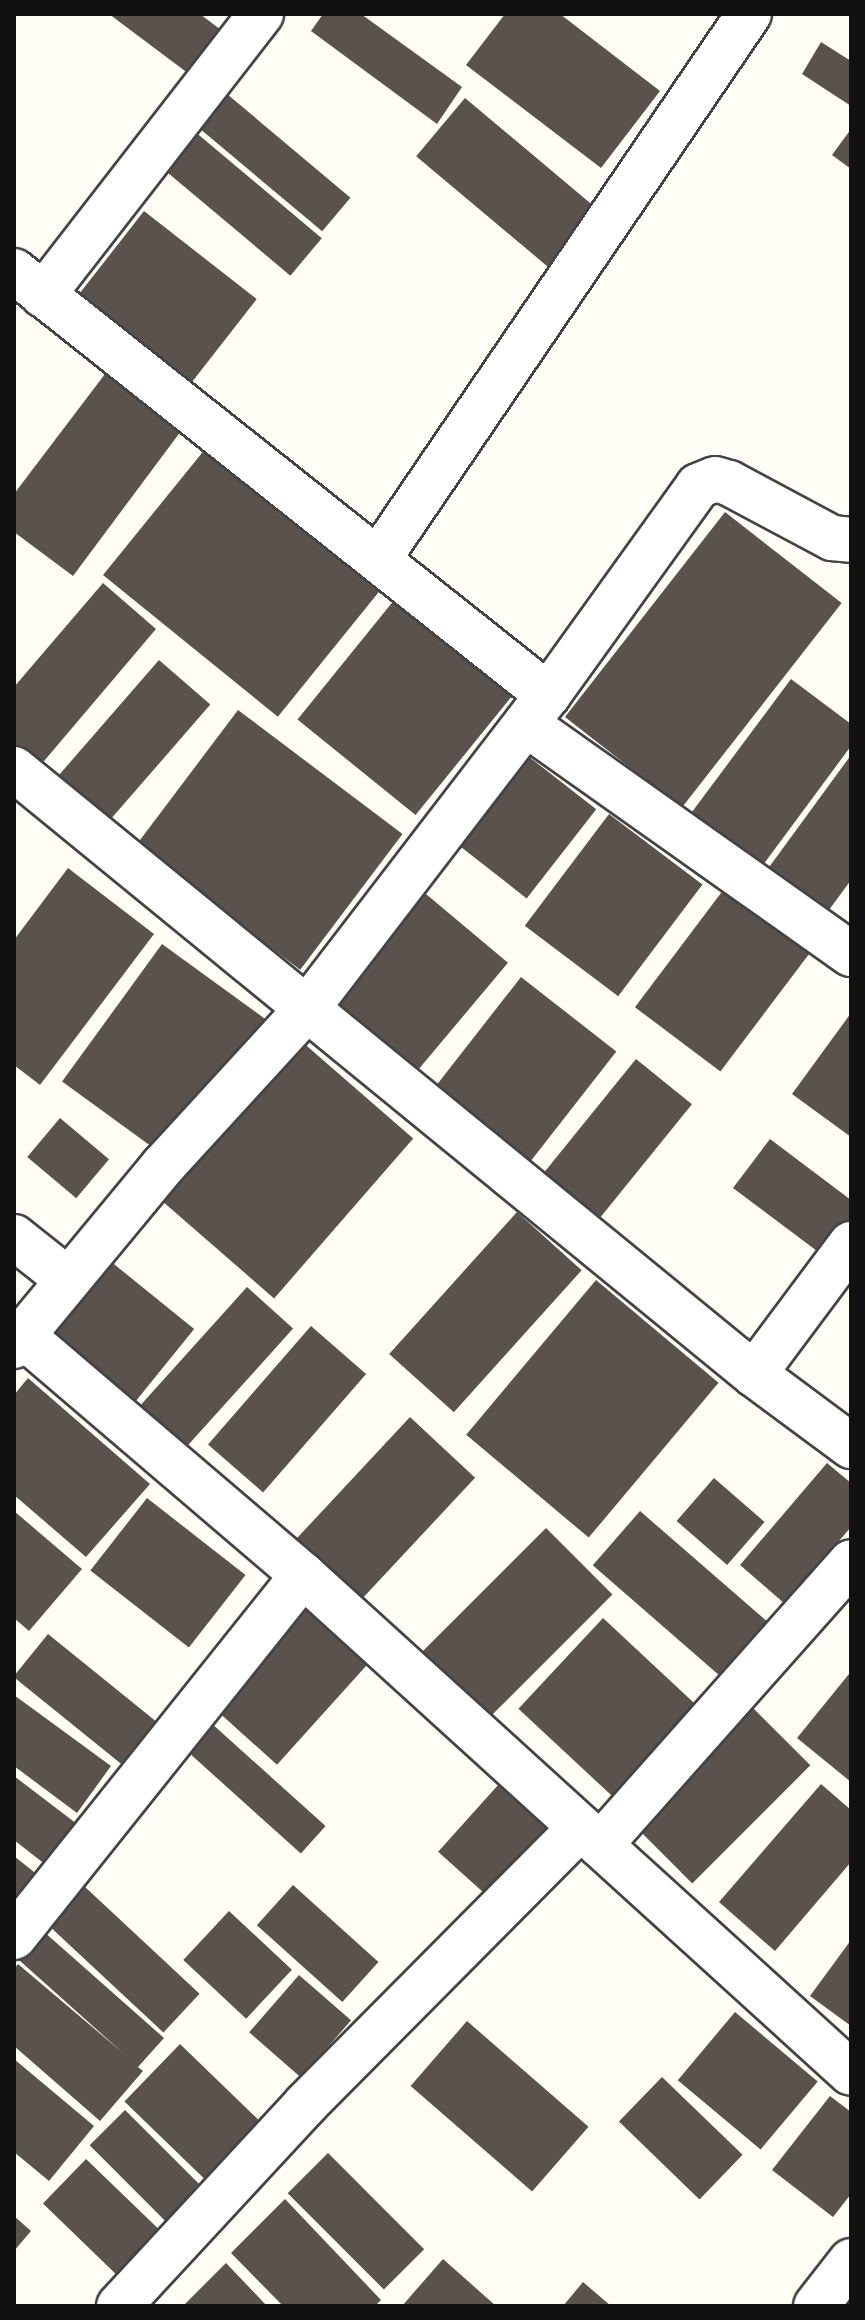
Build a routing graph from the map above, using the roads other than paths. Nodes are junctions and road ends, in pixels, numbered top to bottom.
1 (261, 14) edge
2 (749, 14) edge
3 (28, 283) edge
4 (851, 540) edge
5 (379, 558) junction
6 (537, 710) junction
7 (14, 769) edge
8 (851, 954) edge
9 (306, 1010) junction
10 (14, 1237) edge
11 (851, 1244) edge
12 (67, 1279) junction
13 (18, 1341) edge
14 (754, 1374) junction
15 (851, 1446) edge
16 (851, 1562) edge
17 (303, 1575) junction
18 (590, 1837) junction
19 (14, 1937) edge
20 (851, 2073) edge
21 (851, 2261) edge
22 (119, 2306) edge
23 (816, 2306) edge

1 - 3 street
2 - 5 street
3 - 5 street
4 - 6 street
5 - 6 street
6 - 8 street
6 - 9 street
7 - 9 street
9 - 12 street
9 - 14 street
10 - 12 street
11 - 14 street
12 - 13 street
13 - 17 street
14 - 15 street
16 - 18 street
17 - 18 street
17 - 19 street
18 - 20 street
18 - 22 street
21 - 23 street

